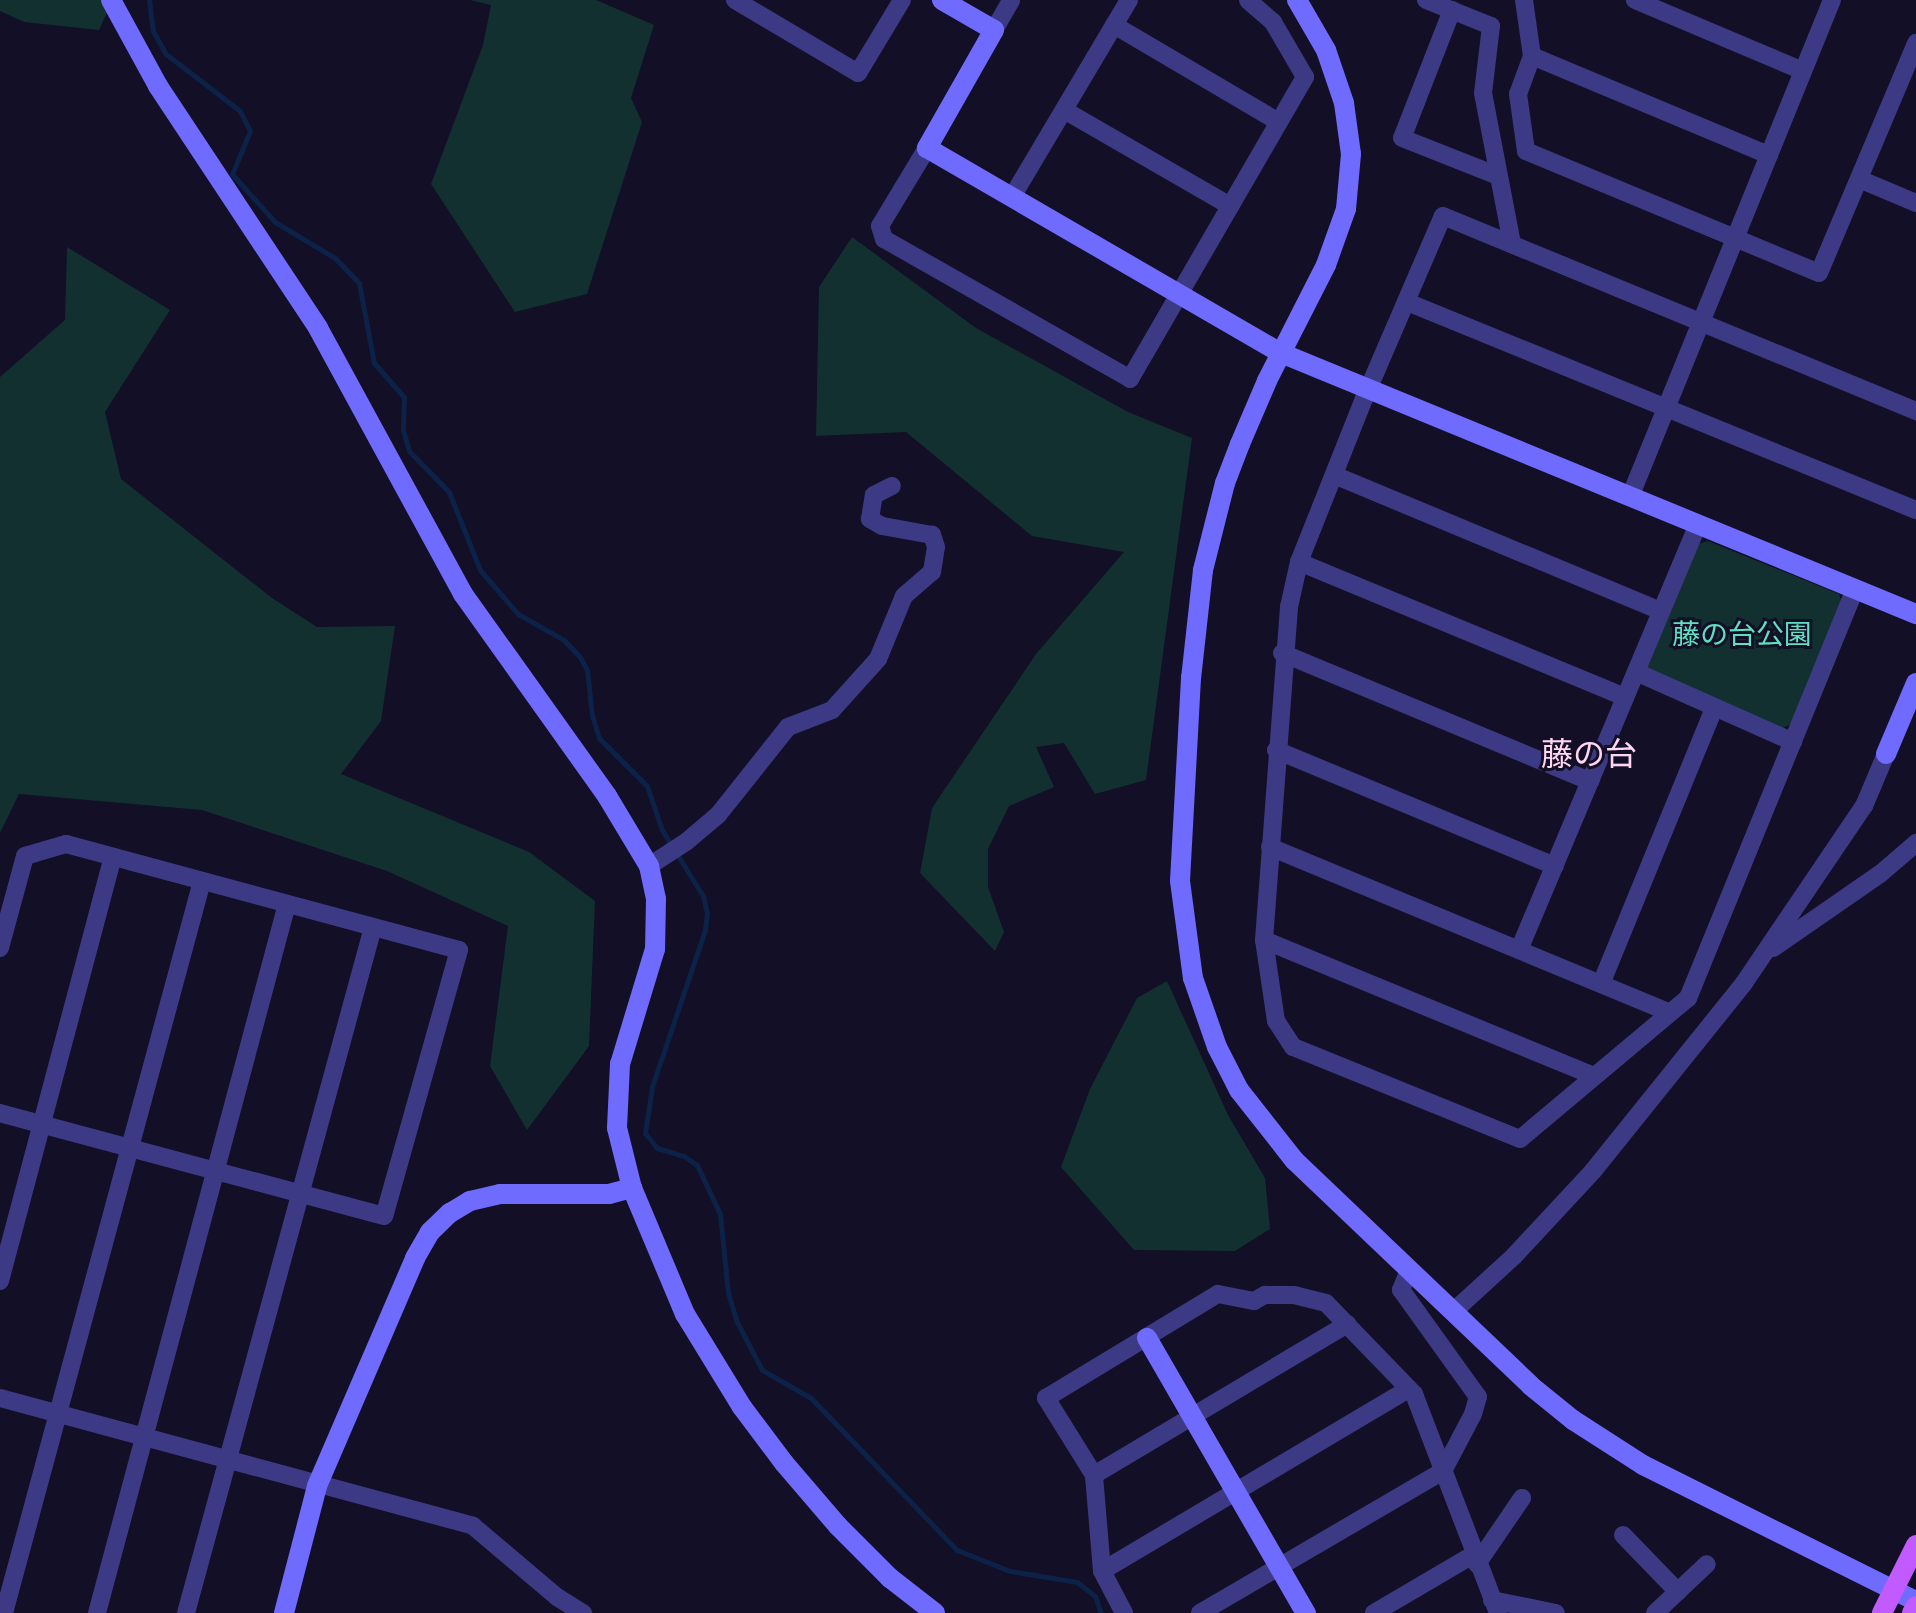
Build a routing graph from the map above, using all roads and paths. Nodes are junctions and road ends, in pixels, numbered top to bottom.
1 (111, 0) edge
2 (735, 0) edge
3 (902, 0) edge
4 (942, 0) edge
5 (1011, 0) edge
6 (1129, 0) edge
7 (1248, 0) edge
8 (1297, 0) edge
9 (1426, 0) edge
10 (1524, 0) edge
11 (1635, 0) edge
12 (1832, 0) edge
13 (1452, 10) junction
14 (1114, 25) junction
15 (994, 30) junction
16 (1916, 43) edge
17 (1532, 56) junction
18 (1803, 71) junction
19 (1064, 110) junction
20 (1279, 122) junction
21 (927, 148) junction
22 (1769, 155) junction
23 (1496, 175) junction
24 (1859, 179) junction
25 (1012, 197) junction
26 (1916, 203) edge
27 (1230, 206) junction
28 (1735, 238) junction
29 (1512, 244) junction
30 (1179, 294) junction
31 (1407, 302) junction
32 (1701, 322) junction
33 (1281, 353) junction
34 (1369, 389) junction
35 (1666, 408) junction
36 (1916, 411) edge
37 (1334, 475) junction
38 (892, 486) dead end
39 (1630, 497) junction
40 (1916, 510) edge
41 (1698, 524) junction
42 (1299, 562) junction
43 (1855, 589) junction
44 (1661, 611) junction
45 (1916, 614) edge
46 (1282, 653) junction
47 (1636, 672) junction
48 (1916, 683) edge
49 (1625, 697) junction
50 (1714, 708) junction
51 (1793, 742) junction
52 (1276, 750) junction
53 (1886, 754) joint
54 (1590, 781) junction
55 (1916, 843) edge
56 (1270, 847) junction
57 (113, 857) junction
58 (654, 862) junction
59 (1555, 866) junction
60 (202, 881) junction
61 (287, 904) junction
62 (373, 927) junction
63 (1264, 940) junction
64 (0, 948) edge
65 (1519, 950) junction
66 (1764, 954) junction
67 (1601, 984) junction
68 (1670, 1013) junction
69 (1594, 1076) junction
70 (0, 1113) edge
71 (42, 1124) junction
72 (130, 1148) junction
73 (215, 1171) junction
74 (632, 1188) junction
75 (300, 1194) junction
76 (1409, 1270) junction
77 (0, 1281) edge
78 (1454, 1311) junction
79 (1347, 1324) junction
80 (1147, 1338) junction
81 (1409, 1389) junction
82 (0, 1398) edge
83 (58, 1413) junction
84 (1193, 1416) junction
85 (144, 1436) junction
86 (228, 1458) junction
87 (1443, 1471) junction
88 (1094, 1475) junction
89 (317, 1486) junction
90 (1236, 1492) junction
91 (1522, 1498) dead end
92 (1623, 1535) dead end
93 (1916, 1545) edge
94 (1475, 1559) junction
95 (1707, 1564) dead end
96 (1279, 1567) junction
97 (1102, 1571) junction
98 (1893, 1590) junction
99 (1678, 1592) junction
100 (1916, 1603) edge
101 (1495, 1606) edge
102 (4, 1613) edge
103 (97, 1613) edge
104 (186, 1613) edge
105 (284, 1613) edge
106 (583, 1613) edge
107 (935, 1613) edge
108 (1124, 1613) edge
109 (1200, 1613) edge
110 (1306, 1613) edge
111 (1374, 1613) edge
112 (1556, 1613) edge
113 (1655, 1613) edge
114 (1882, 1613) edge
115 (1912, 1613) edge

1 - 58 street
2 - 3 street
4 - 15 street
5 - 15 street
6 - 14 street
7 - 20 street
8 - 33 street
9 - 13 street
10 - 17 street
11 - 18 street
12 - 18 street
13 - 23 street
13 - 23 street
14 - 19 street
14 - 20 street
15 - 21 street
16 - 24 street
17 - 22 street
17 - 28 street
18 - 22 street
19 - 25 street
19 - 27 street
20 - 27 street
21 - 25 street
21 - 30 street
22 - 28 street
23 - 29 street
24 - 26 street
24 - 28 street
25 - 30 street
27 - 30 street
28 - 32 street
29 - 31 street
29 - 32 street
30 - 33 street
31 - 34 street
31 - 35 street
32 - 35 street
32 - 36 street
33 - 34 street
33 - 76 street
34 - 37 street
34 - 39 street
35 - 39 street
35 - 40 street
37 - 42 street
37 - 44 street
38 - 58 street
39 - 41 street
41 - 43 street
41 - 44 street
42 - 46 street
42 - 49 street
43 - 45 street
43 - 51 street
44 - 47 street
46 - 52 street
46 - 54 street
47 - 49 street
47 - 50 street
48 - 53 street
49 - 54 street
50 - 51 street
50 - 67 street
51 - 68 street
52 - 56 street
52 - 59 street
53 - 66 street
54 - 59 street
55 - 66 street
56 - 63 street
56 - 65 street
57 - 60 street
57 - 64 street
57 - 71 street
58 - 74 street
59 - 65 street
60 - 61 street
60 - 72 street
61 - 62 street
61 - 73 street
62 - 75 street
62 - 75 street
63 - 69 street
63 - 69 street
65 - 67 street
66 - 78 street
67 - 68 street
68 - 69 street
70 - 71 street
71 - 72 street
71 - 77 street
72 - 73 street
72 - 83 street
73 - 75 street
73 - 85 street
74 - 89 street
74 - 107 street
75 - 86 street
76 - 78 street
76 - 87 street
78 - 98 street
79 - 80 street
79 - 81 street
79 - 84 street
80 - 84 street
80 - 88 street
81 - 87 street
81 - 90 street
82 - 83 street
83 - 85 street
83 - 102 street
84 - 88 street
84 - 90 street
85 - 86 street
85 - 103 street
86 - 89 street
86 - 104 street
87 - 94 street
87 - 96 street
88 - 97 street
89 - 105 street
89 - 106 street
90 - 96 street
90 - 97 street
91 - 94 street
92 - 99 street
93 - 98 main road
94 - 101 street
94 - 111 street
95 - 99 street
96 - 109 street
96 - 110 street
97 - 108 street
98 - 100 street
98 - 114 main road
99 - 113 street
100 - 115 main road
101 - 112 street

